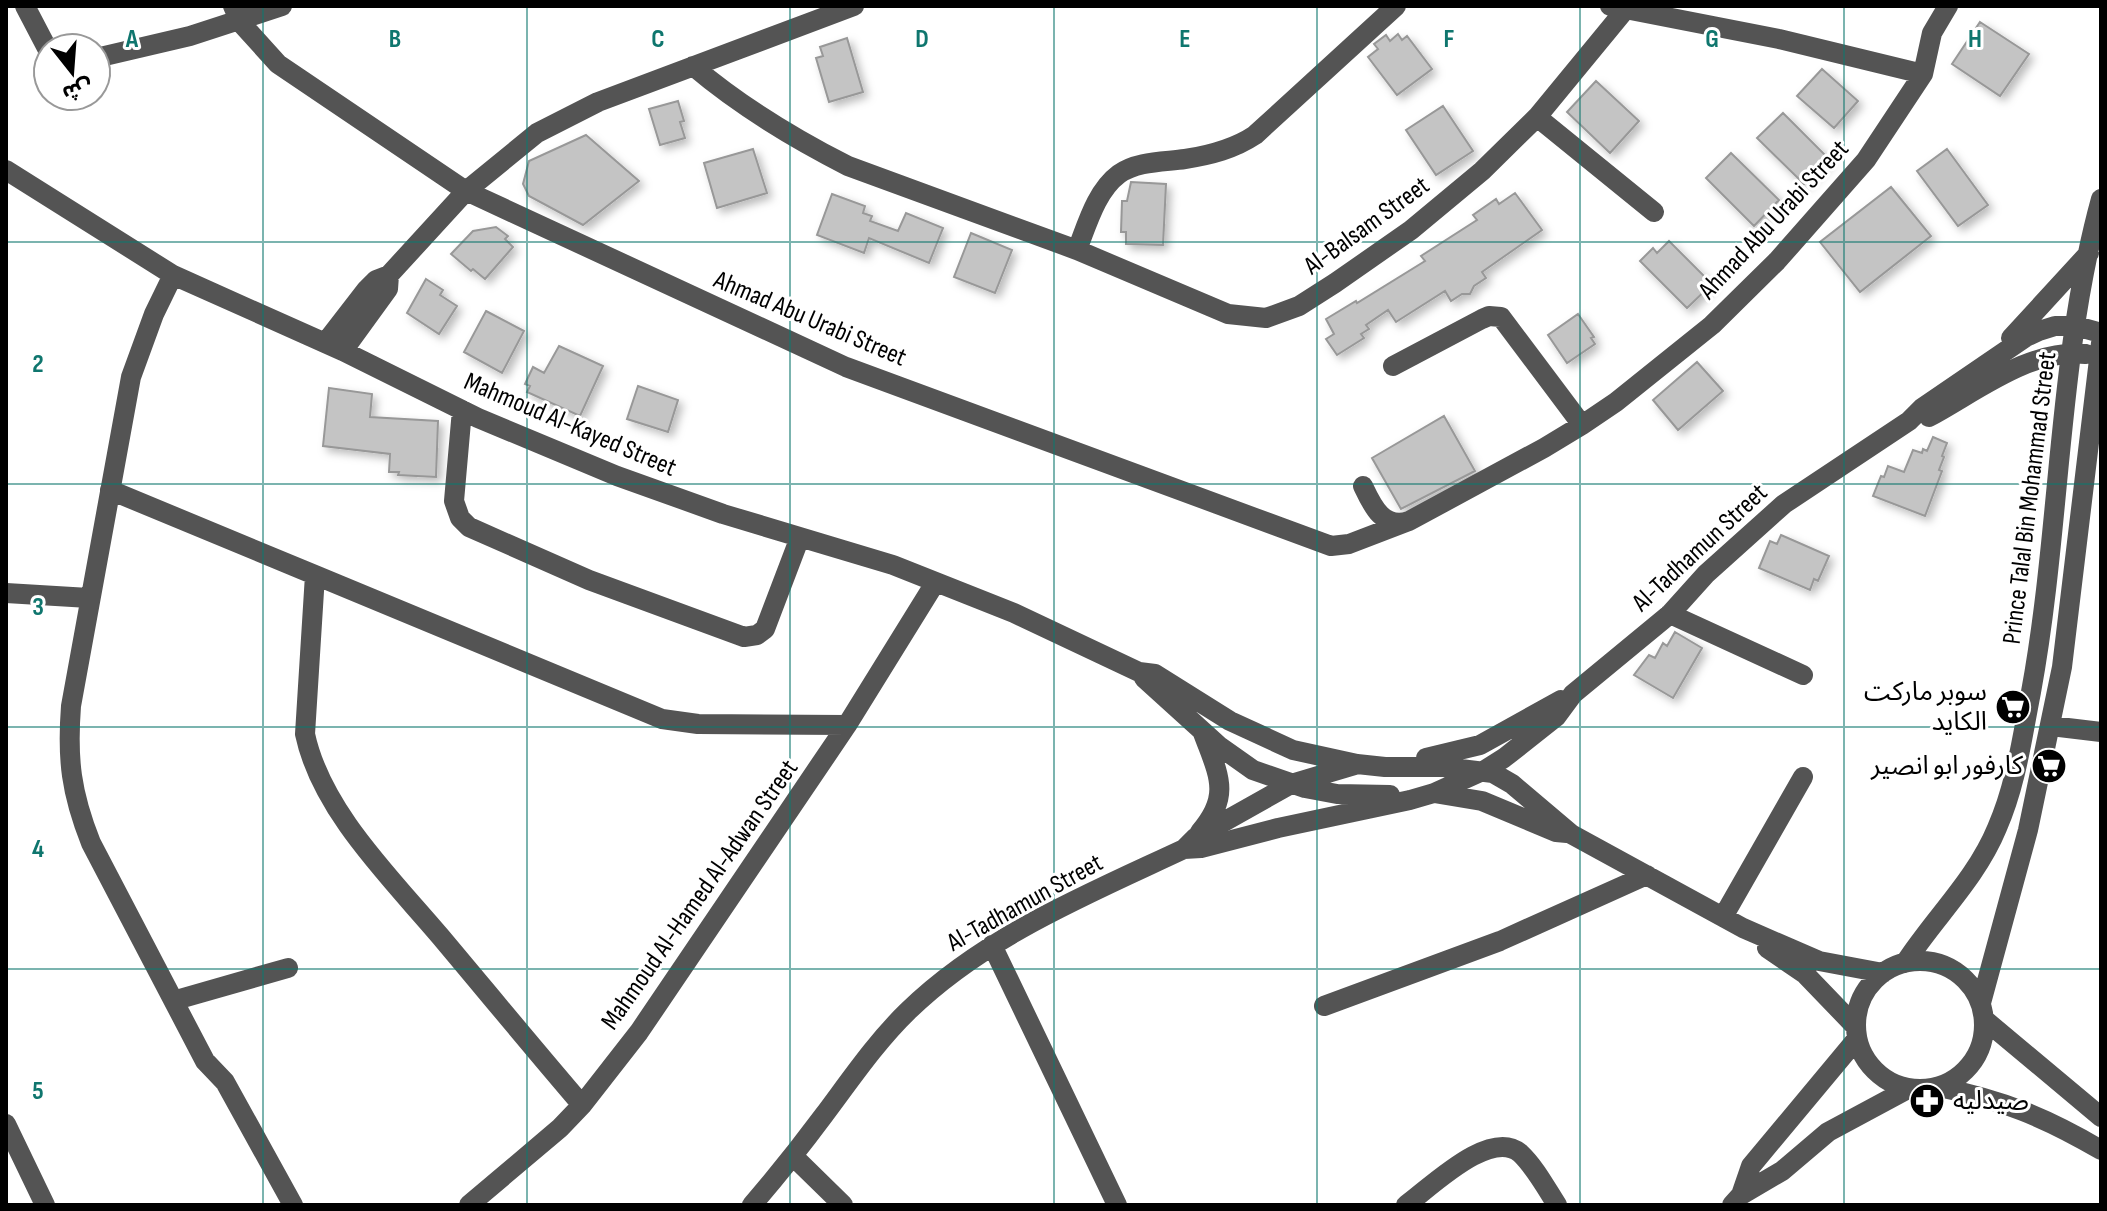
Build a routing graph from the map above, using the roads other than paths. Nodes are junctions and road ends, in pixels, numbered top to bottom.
1 (25, 6) edge
2 (282, 6) edge
3 (854, 6) edge
4 (1396, 6) edge
5 (1948, 6) edge
6 (1617, 8) edge
7 (236, 14) edge
8 (39, 32) edge
9 (112, 55) edge
10 (693, 66) junction
11 (1923, 74) junction
12 (1537, 117) junction
13 (6, 170) edge
14 (466, 191) junction
15 (2101, 199) edge
16 (1654, 212) dead end
17 (1077, 250) junction
18 (2089, 253) junction
19 (173, 275) junction
20 (2076, 326) junction
21 (2101, 333) edge
22 (334, 347) junction
23 (2100, 352) edge
24 (2073, 353) junction
25 (1393, 366) dead end
26 (1979, 370) junction
27 (462, 410) junction
28 (1909, 421) junction
29 (1582, 425) junction
30 (1363, 486) dead end
31 (110, 490) junction
32 (1409, 521) junction
33 (800, 537) junction
34 (315, 575) junction
35 (935, 583) junction
36 (6, 593) edge
37 (89, 598) junction
38 (1670, 614) junction
39 (1139, 672) junction
40 (1803, 675) dead end
41 (1573, 694) junction
42 (847, 725) junction
43 (2051, 726) junction
44 (1201, 729) junction
45 (2101, 732) edge
46 (1357, 764) junction
47 (1485, 770) junction
48 (1803, 777) dead end
49 (1291, 784) junction
50 (1434, 793) junction
51 (1571, 834) junction
52 (1190, 843) junction
53 (1647, 875) junction
54 (1723, 917) junction
55 (1743, 928) junction
56 (992, 945) junction
57 (1905, 963) junction
58 (288, 968) dead end
59 (1883, 973) junction
60 (176, 1000) junction
61 (1324, 1006) dead end
62 (1983, 1011) junction
63 (1856, 1034) junction
64 (1939, 1087) junction
65 (1908, 1089) junction
66 (582, 1105) junction
67 (2101, 1117) edge
68 (6, 1124) edge
69 (2101, 1150) edge
70 (793, 1156) junction
71 (1736, 1200) edge
72 (45, 1205) edge
73 (293, 1205) edge
74 (469, 1205) edge
75 (752, 1205) edge
76 (843, 1205) edge
77 (1117, 1205) edge
78 (1406, 1205) edge
79 (1557, 1205) edge

1 - 8 street
2 - 7 street
3 - 10 street
4 - 17 street
5 - 11 street, Ahmad Abu Urabi Street
6 - 11 street
6 - 12 street, Al-Balsam Street
7 - 9 street
7 - 14 street, Ahmad Abu Urabi Street
10 - 14 street
10 - 17 street, Al-Balsam Street
11 - 29 street, Ahmad Abu Urabi Street
12 - 16 street
12 - 17 street, Al-Balsam Street
13 - 19 street, Mahmoud Al-Kayed Street
14 - 22 street
14 - 32 street, Ahmad Abu Urabi Street
15 - 18 street, Prince Talal Bin Mohammad Street
18 - 20 street, Prince Talal Bin Mohammad Street
18 - 26 street
19 - 22 street, Mahmoud Al-Kayed Street
19 - 31 street
20 - 21 street, Al-Tadhamun Street
20 - 24 street, Prince Talal Bin Mohammad Street
20 - 26 street, Al-Tadhamun Street
22 - 27 street, Mahmoud Al-Kayed Street
23 - 24 street, Al-Tadhamun Street
23 - 43 street, Prince Talal Bin Mohammad Street
24 - 28 street, Al-Tadhamun Street
24 - 57 street, Prince Talal Bin Mohammad Street
25 - 29 street
26 - 28 street, Al-Tadhamun Street
27 - 33 street, Mahmoud Al-Kayed Street
27 - 33 street
28 - 38 street, Al-Tadhamun Street
29 - 32 street, Ahmad Abu Urabi Street
30 - 32 street
31 - 34 street
31 - 37 street
33 - 35 street, Mahmoud Al-Kayed Street
34 - 42 street
34 - 66 street
35 - 39 street, Mahmoud Al-Kayed Street
35 - 42 street, Mahmoud Al-Hamed Al-Adwan Street
36 - 37 street
37 - 60 street
38 - 40 street
38 - 41 street, Al-Tadhamun Street
39 - 44 street, Mahmoud Al-Kayed Street
39 - 46 street, Mahmoud Al-Kayed Street
41 - 46 street, Al-Tadhamun Street
41 - 47 street, Al-Tadhamun Street
42 - 66 street, Mahmoud Al-Hamed Al-Adwan Street
43 - 45 street
43 - 62 street, Prince Talal Bin Mohammad Street
44 - 49 street, Mahmoud Al-Kayed Street
44 - 52 street
46 - 47 street, Mahmoud Al-Kayed Street
46 - 49 street, Al-Tadhamun Street
47 - 50 street, Al-Tadhamun Street
47 - 51 street, Mahmoud Al-Kayed Street
48 - 54 street
49 - 50 street, Mahmoud Al-Kayed Street
49 - 52 street, Al-Tadhamun Street
50 - 51 street, Mahmoud Al-Kayed Street
50 - 52 street, Al-Tadhamun Street
51 - 53 street, Mahmoud Al-Kayed Street
52 - 56 street, Al-Tadhamun Street
53 - 54 street, Mahmoud Al-Kayed Street
53 - 61 street
54 - 55 street, Mahmoud Al-Kayed Street
55 - 59 street, Mahmoud Al-Kayed Street
55 - 63 street, Mahmoud Al-Kayed Street
56 - 70 street, Al-Tadhamun Street
56 - 77 street
57 - 59 street
57 - 62 street
58 - 60 street
59 - 63 street
60 - 73 street
62 - 64 street
62 - 67 street
63 - 65 street
63 - 71 street
64 - 65 street
64 - 69 street
65 - 71 street
66 - 74 street, Mahmoud Al-Hamed Al-Adwan Street
68 - 72 street
70 - 75 street, Al-Tadhamun Street
70 - 76 street
78 - 79 street

